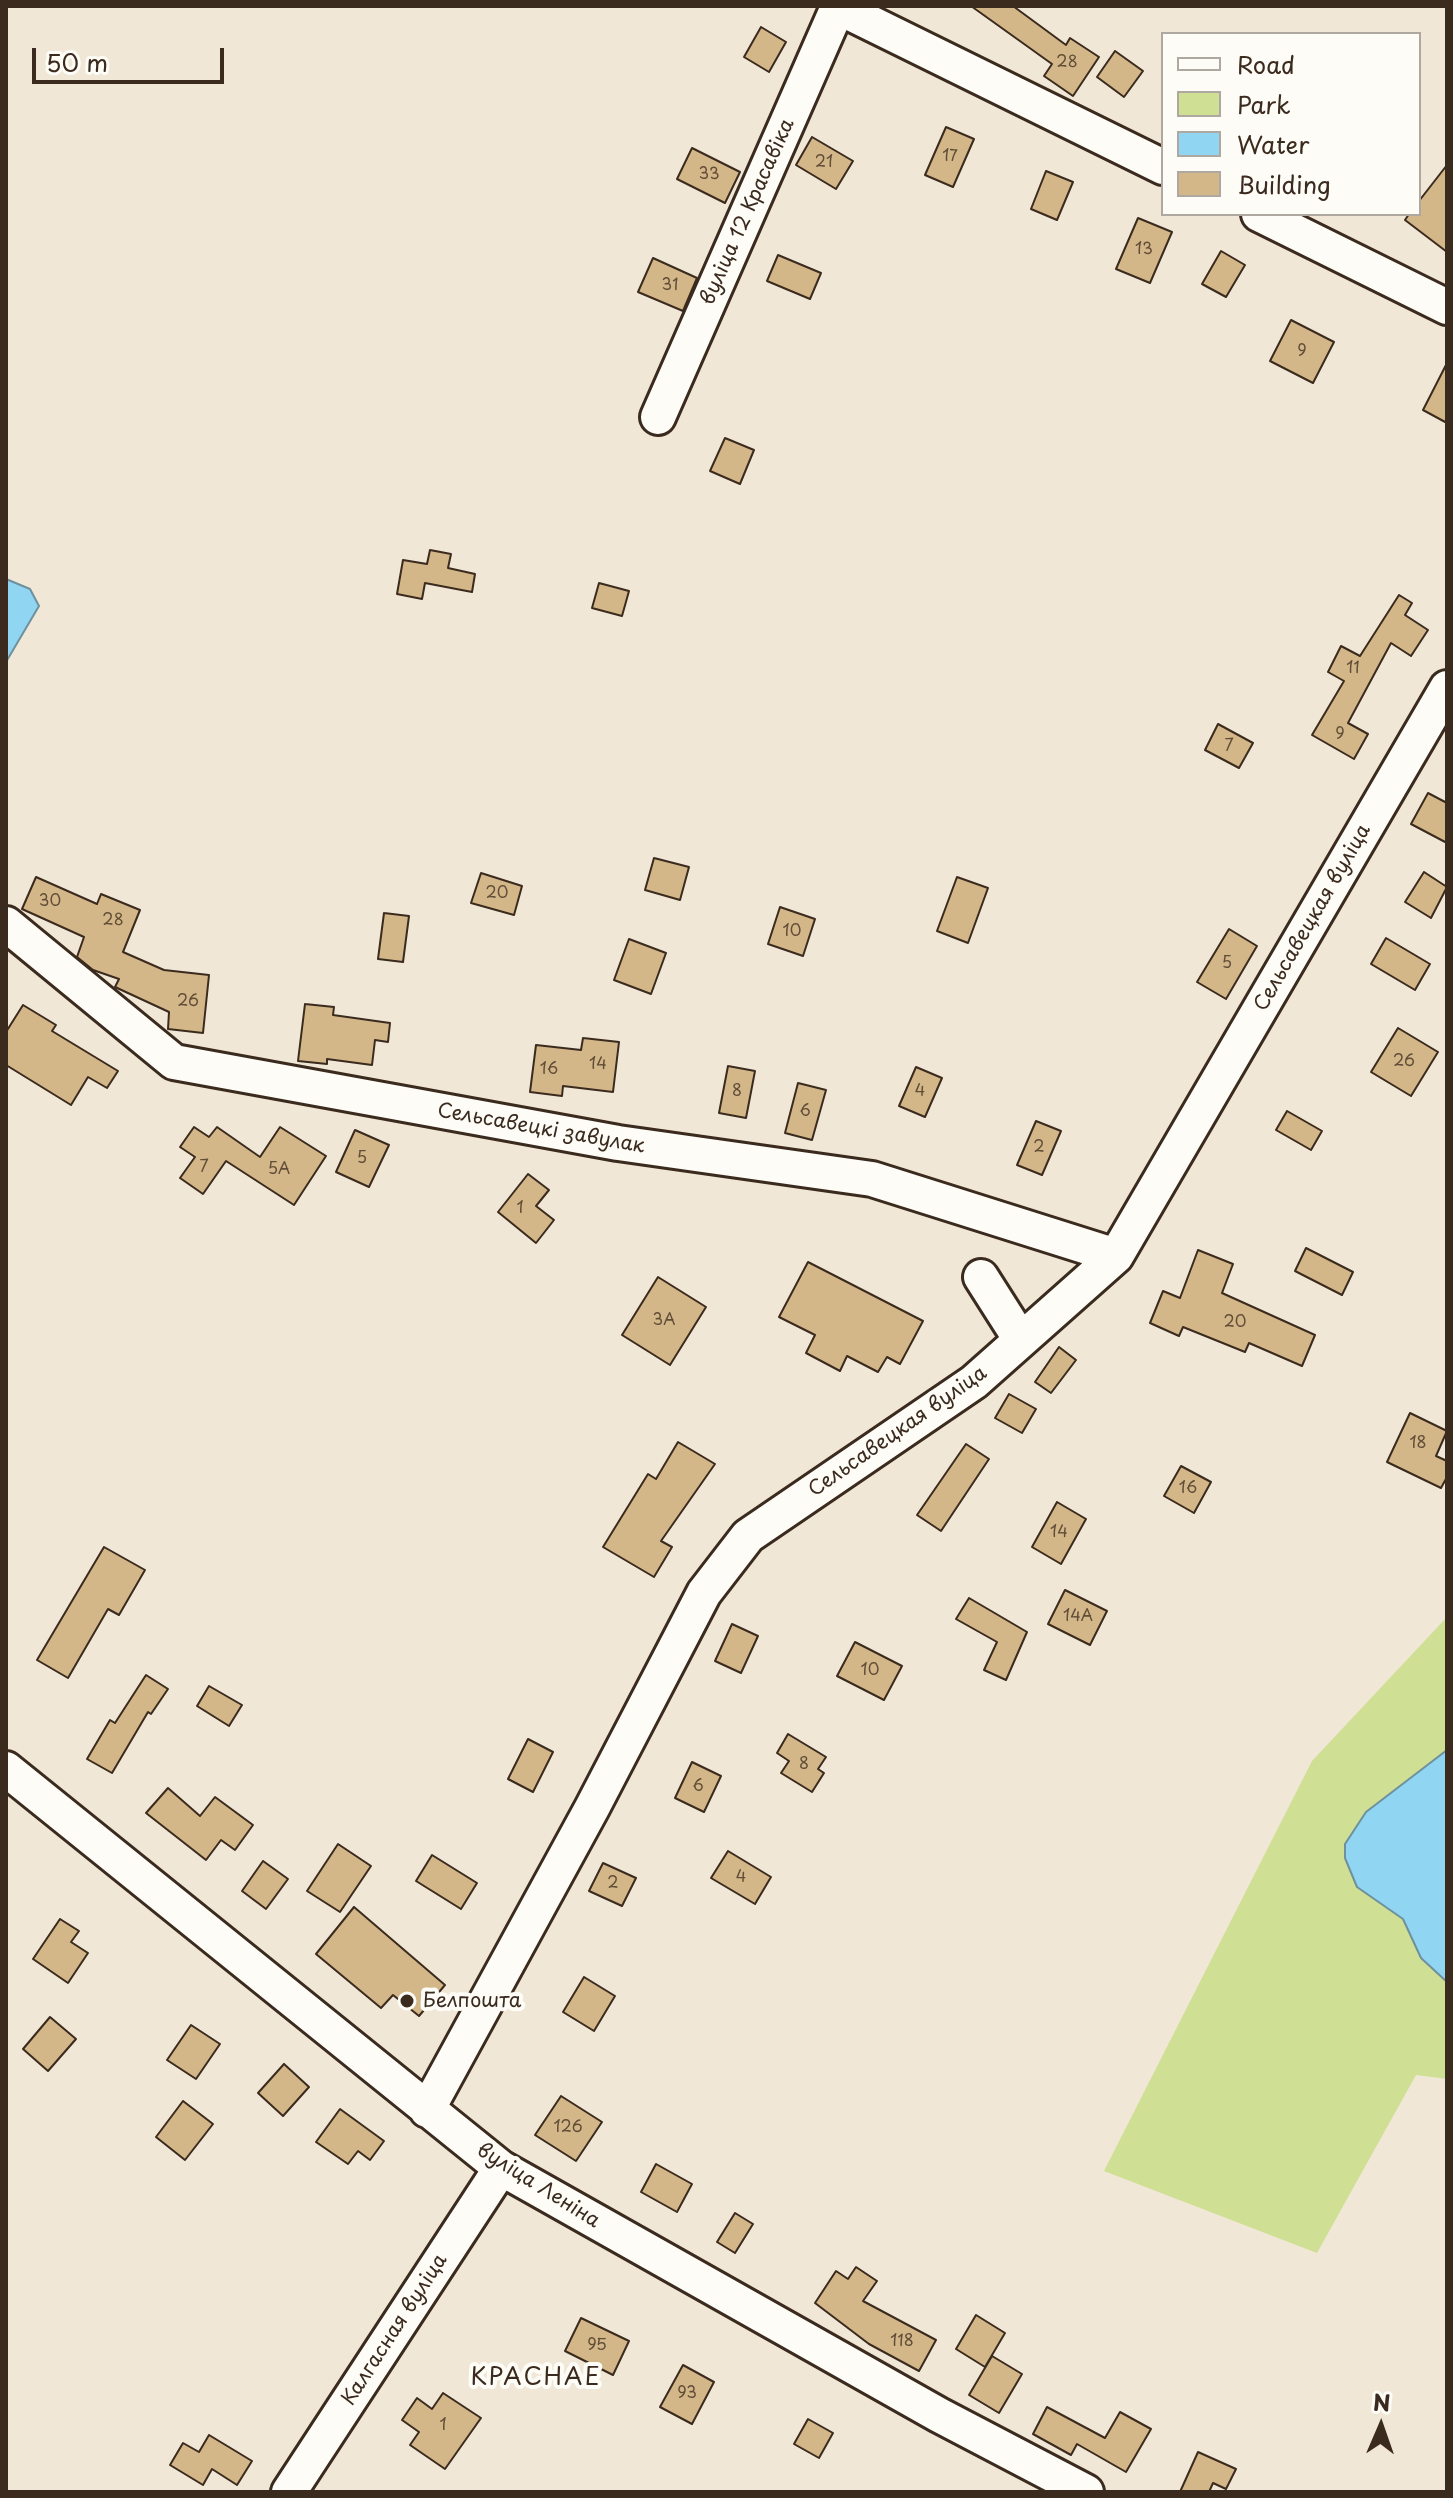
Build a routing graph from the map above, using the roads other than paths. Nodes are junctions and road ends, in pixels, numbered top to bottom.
1 (837, 6) edge
2 (1161, 166) edge
3 (1263, 216) edge
4 (1447, 307) edge
5 (658, 417) dead end
6 (1447, 688) edge
7 (6, 924) edge
8 (1116, 1256) junction
9 (981, 1277) dead end
10 (1021, 1340) junction
11 (6, 1769) edge
12 (427, 2110) junction
13 (501, 2168) junction
14 (289, 2492) edge
15 (1086, 2492) edge

1 - 2 street, вуліца 12 Красавіка
1 - 5 street, вуліца 12 Красавіка
3 - 4 street
6 - 8 street, Сельсавецкая вуліца
7 - 8 street, Сельсавецкі завулак
8 - 10 street, Сельсавецкая вуліца
9 - 10 street
10 - 12 street, Сельсавецкая вуліца
11 - 12 street, вуліца Леніна
12 - 13 street, вуліца Леніна
13 - 14 street, Калгасная вуліца
13 - 15 street, вуліца Леніна

